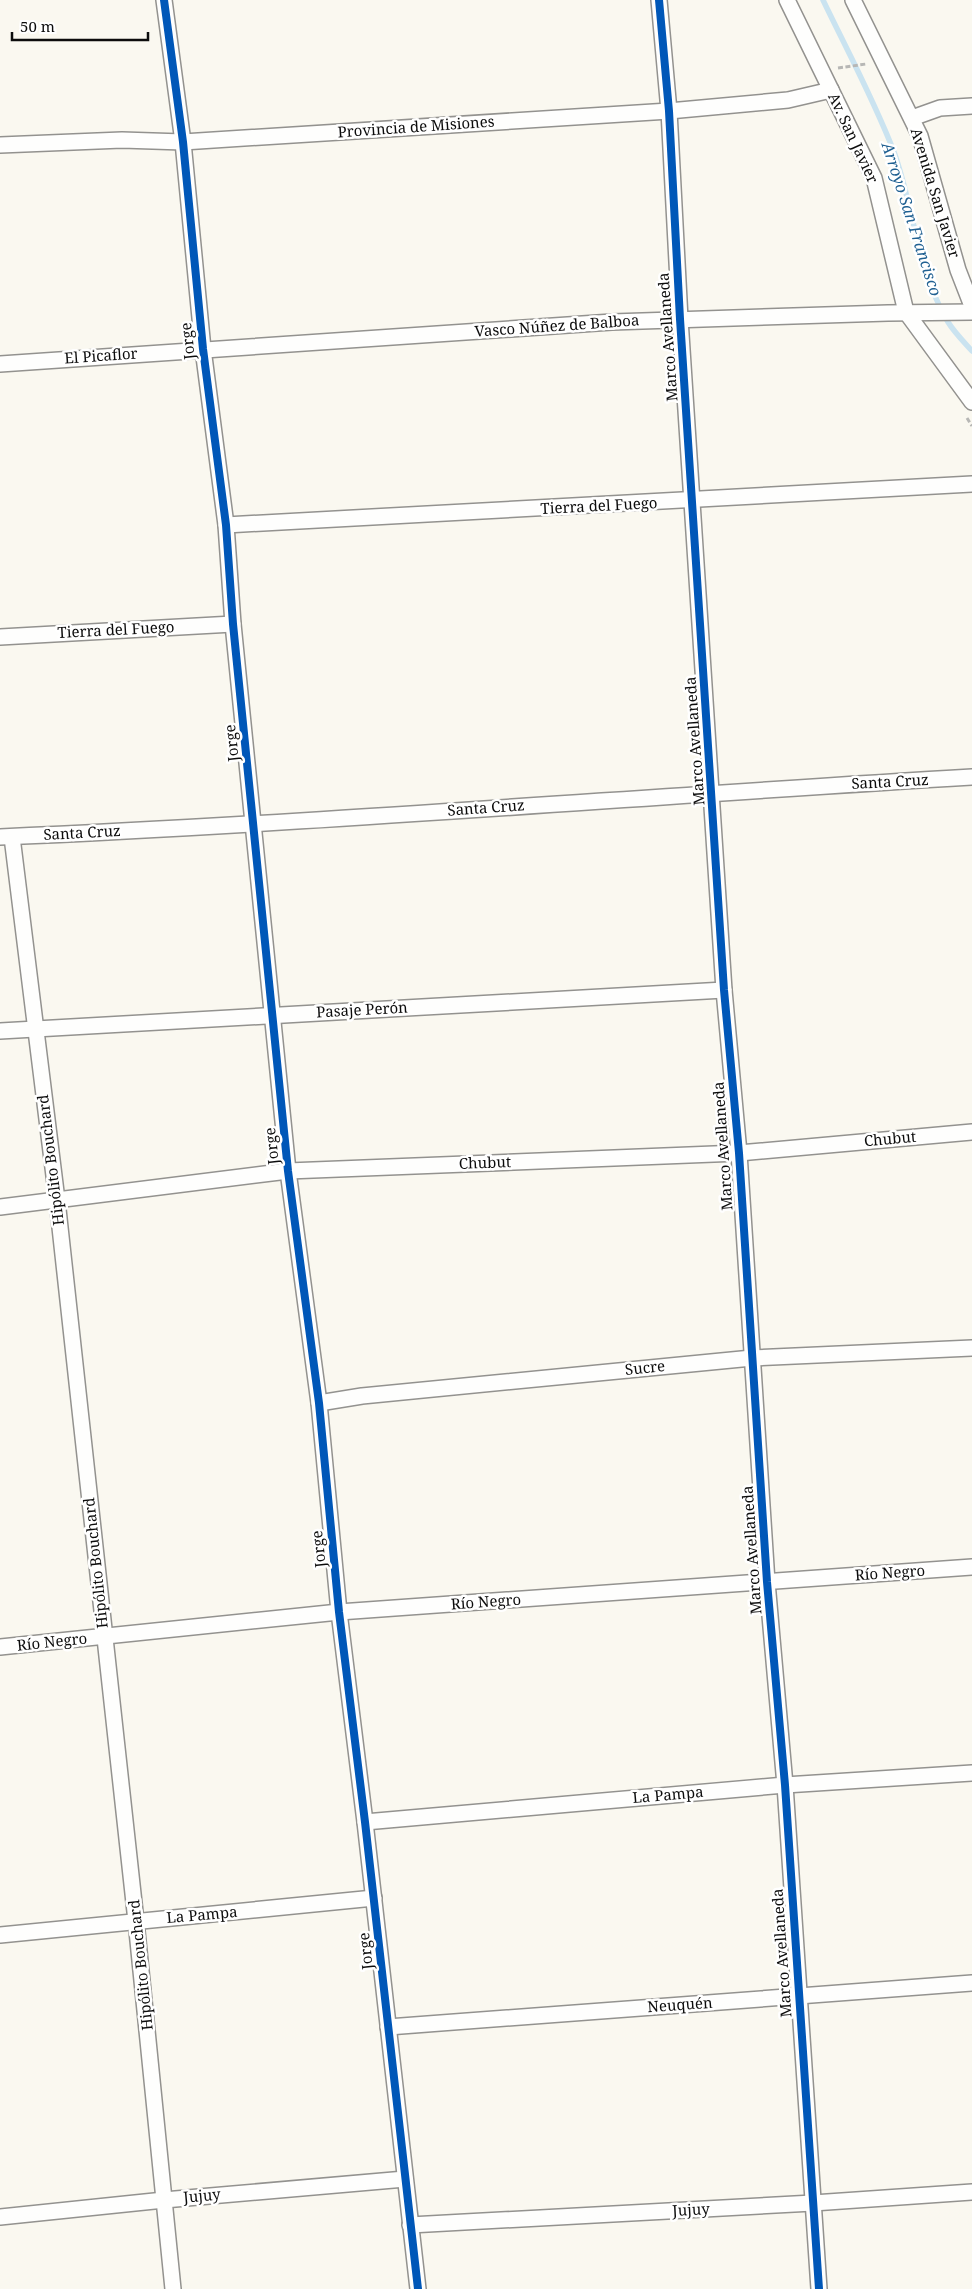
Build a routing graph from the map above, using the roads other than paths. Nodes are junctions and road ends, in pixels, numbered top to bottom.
1 (164, 0) edge
2 (659, 0) edge
3 (787, 0) edge
4 (853, 0) edge
5 (831, 90) junction
6 (972, 106) edge
7 (669, 110) junction
8 (912, 118) junction
9 (183, 142) junction
10 (0, 145) edge
11 (968, 310) edge
12 (914, 313) junction
13 (680, 319) junction
14 (203, 349) junction
15 (0, 364) edge
16 (972, 402) edge
17 (972, 484) edge
18 (694, 501) junction
19 (226, 525) junction
20 (233, 624) junction
21 (0, 637) edge
22 (972, 777) edge
23 (712, 793) junction
24 (254, 824) junction
25 (6, 837) edge
26 (724, 990) junction
27 (272, 1015) junction
28 (35, 1028) junction
29 (0, 1032) edge
30 (972, 1132) edge
31 (739, 1153) junction
32 (288, 1171) junction
33 (57, 1200) junction
34 (0, 1208) edge
35 (972, 1348) edge
36 (752, 1358) junction
37 (319, 1403) junction
38 (972, 1567) edge
39 (767, 1582) junction
40 (339, 1612) junction
41 (104, 1636) junction
42 (0, 1647) edge
43 (972, 1773) edge
44 (785, 1785) junction
45 (365, 1822) junction
46 (374, 1898) junction
47 (136, 1921) junction
48 (0, 1935) edge
49 (972, 1984) edge
50 (799, 1996) junction
51 (388, 2027) junction
52 (405, 2180) junction
53 (972, 2192) edge
54 (164, 2200) junction
55 (812, 2204) junction
56 (0, 2217) edge
57 (410, 2225) junction
58 (173, 2289) edge
59 (418, 2289) edge
60 (818, 2289) edge

1 - 9 street, Jorge
2 - 7 street, Marco Avellaneda
3 - 5 street, Av. San Javier
4 - 8 street, Avenida San Javier
5 - 7 street, Provincia de Misiones
5 - 12 street, Av. San Javier
6 - 8 street
7 - 9 street, Provincia de Misiones
7 - 13 street, Marco Avellaneda
8 - 11 street, Avenida San Javier
9 - 10 street, Provincia de Misiones
9 - 14 street, Jorge
11 - 12 street, Vasco Núñez de Balboa
12 - 13 street, Vasco Núñez de Balboa
12 - 16 street
13 - 14 street, Vasco Núñez de Balboa
13 - 18 street, Marco Avellaneda
14 - 15 street, El Picaflor
14 - 19 street, Jorge
17 - 18 street, Tierra del Fuego
18 - 19 street, Tierra del Fuego
18 - 23 street, Marco Avellaneda
19 - 20 street, Jorge
20 - 21 street, Tierra del Fuego
20 - 24 street, Jorge
22 - 23 street, Santa Cruz
23 - 24 street, Santa Cruz
23 - 26 street, Marco Avellaneda
24 - 25 street, Santa Cruz
24 - 27 street, Jorge
25 - 28 street, Hipólito Bouchard
26 - 27 street, Pasaje Perón
26 - 31 street, Marco Avellaneda
27 - 28 street, Pasaje Perón
27 - 32 street, Jorge
28 - 29 street, Pasaje Perón
28 - 33 street, Hipólito Bouchard
30 - 31 street, Chubut
31 - 32 street, Chubut
31 - 36 street, Marco Avellaneda
32 - 33 street, Chubut
32 - 37 street, Jorge
33 - 34 street, Chubut
33 - 41 street, Hipólito Bouchard
35 - 36 street, Sucre
36 - 37 street, Sucre
36 - 39 street, Marco Avellaneda
37 - 40 street, Jorge
38 - 39 street, Río Negro
39 - 40 street, Río Negro
39 - 44 street, Marco Avellaneda
40 - 41 street, Río Negro
40 - 45 street, Jorge
41 - 42 street, Río Negro
41 - 47 street, Hipólito Bouchard
43 - 44 street, La Pampa
44 - 45 street, La Pampa
44 - 50 street, Marco Avellaneda
45 - 46 street, Jorge
46 - 47 street, La Pampa
46 - 51 street, Jorge
47 - 48 street, La Pampa
47 - 54 street, Hipólito Bouchard
49 - 50 street, Neuquén
50 - 51 street, Neuquén
50 - 55 street, Marco Avellaneda
51 - 52 street, Jorge
52 - 54 street, Jujuy
52 - 57 street, Jorge
53 - 55 street, Jujuy
54 - 56 street, Jujuy
54 - 58 street, Hipólito Bouchard
55 - 57 street, Jujuy
55 - 60 street, Marco Avellaneda
57 - 59 street, Jorge

